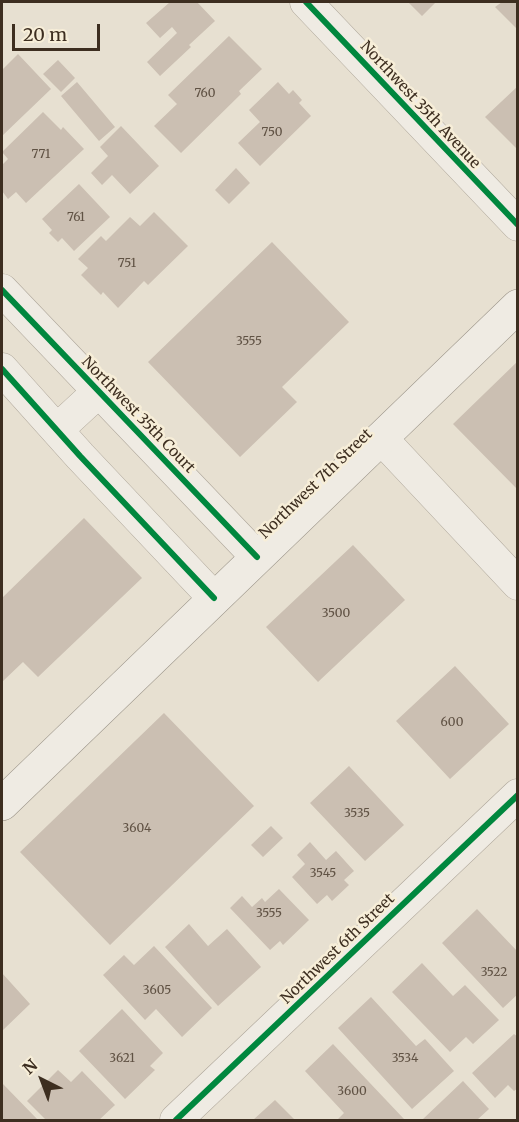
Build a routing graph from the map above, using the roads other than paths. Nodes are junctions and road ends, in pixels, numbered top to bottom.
1 (306, 2) edge
2 (518, 225) edge
3 (2, 290) edge
4 (518, 306) edge
5 (2, 369) edge
6 (98, 392) junction
7 (57, 430) junction
8 (381, 438) junction
9 (257, 557) junction
10 (518, 584) edge
11 (214, 598) junction
12 (518, 795) edge
13 (2, 804) edge
14 (176, 1120) edge

1 - 2 street, Northwest 35th Avenue
3 - 6 street, Northwest 35th Court
4 - 8 main road, Northwest 7th Street
5 - 7 street
6 - 7 street
6 - 9 street, Northwest 35th Court
7 - 11 street
8 - 9 main road, Northwest 7th Street
8 - 10 street
9 - 11 main road, Northwest 7th Street
11 - 13 main road, Northwest 7th Street
12 - 14 street, Northwest 6th Street

